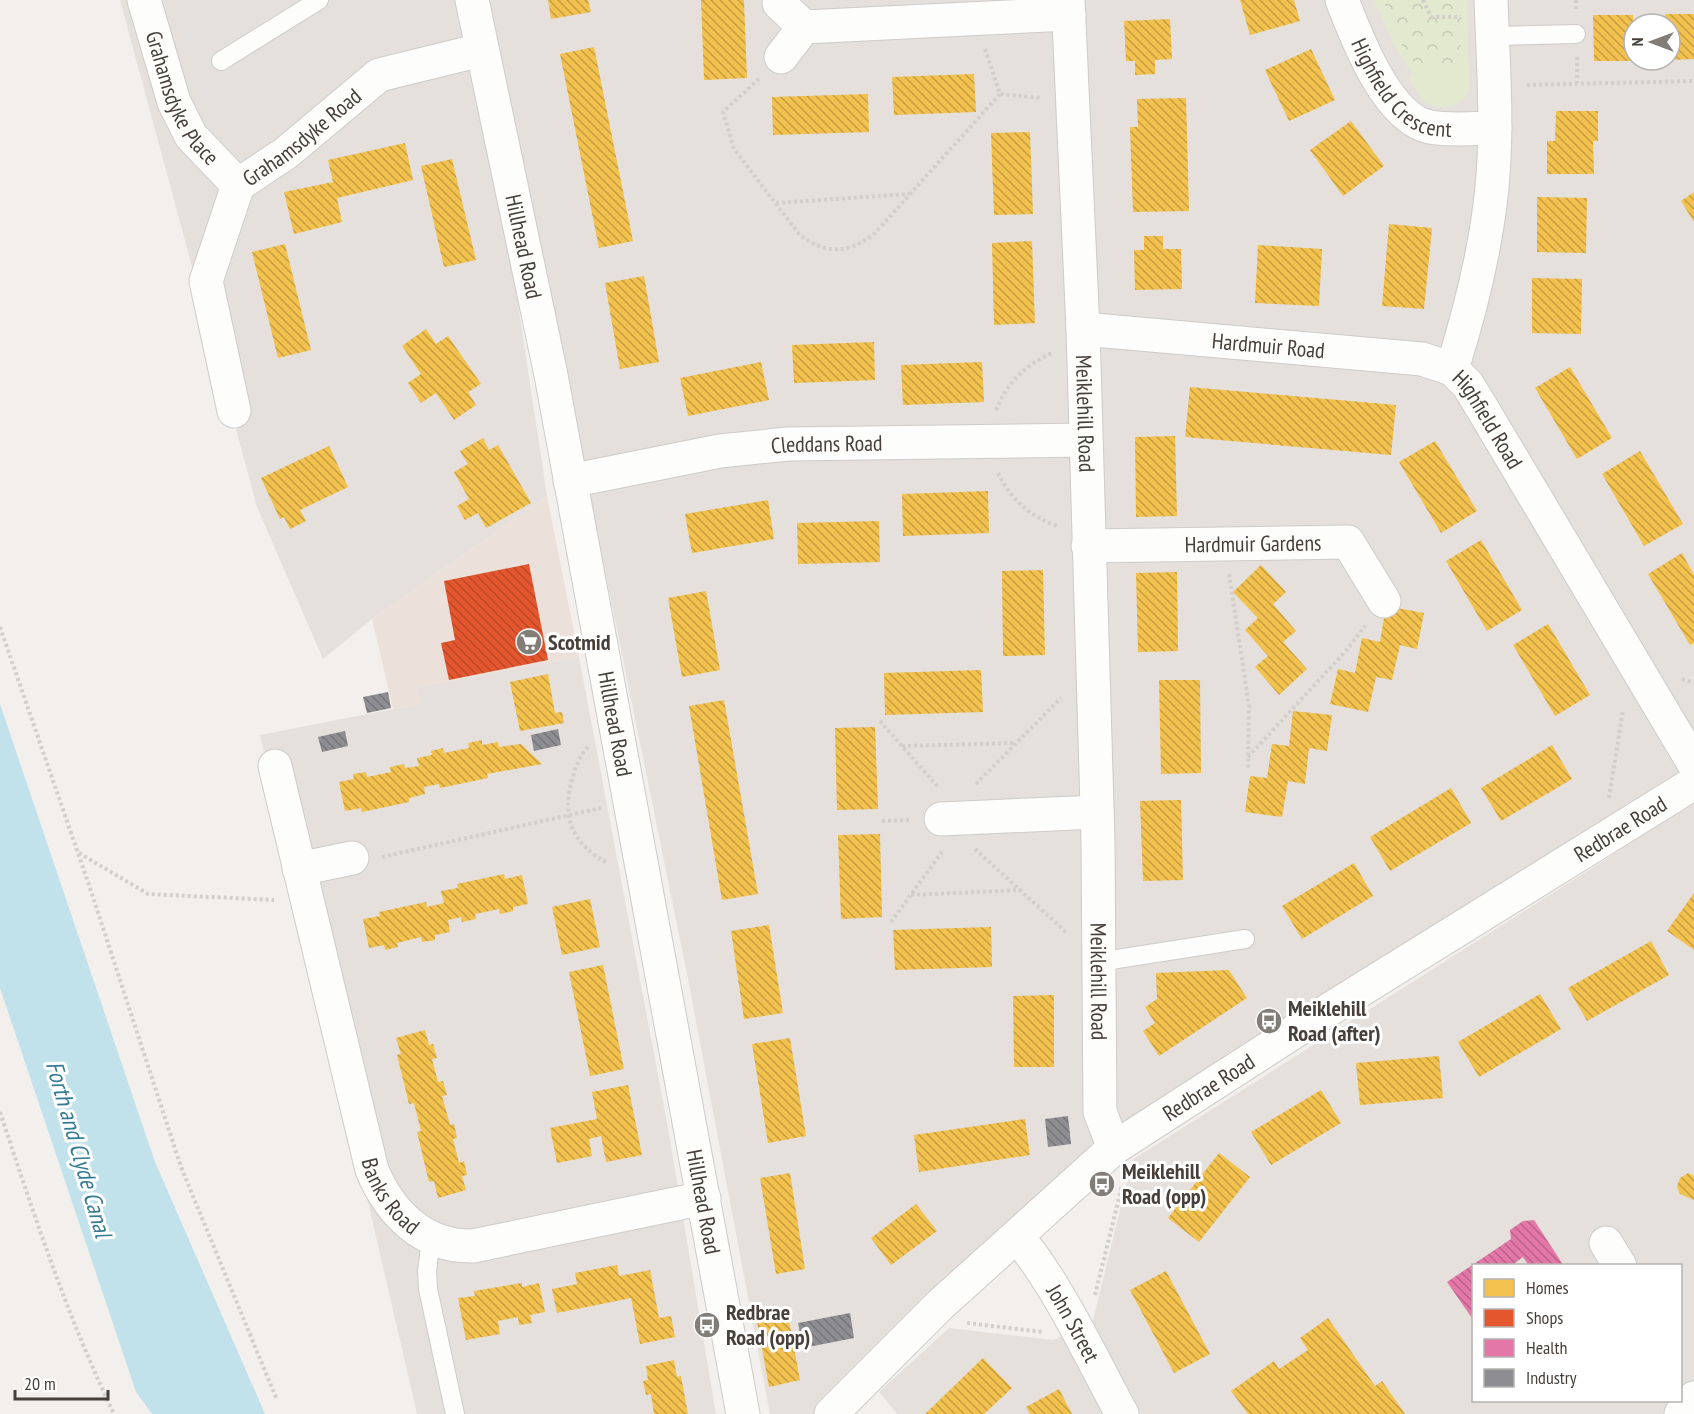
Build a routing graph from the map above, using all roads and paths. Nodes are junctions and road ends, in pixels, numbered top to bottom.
1 (144, 0) edge
2 (319, 0) edge
3 (472, 0) edge
4 (1342, 0) edge
5 (1423, 0) edge
6 (778, 3) dead end
7 (1069, 7) edge
8 (1492, 18) edge
9 (976, 20) junction
10 (804, 27) junction
11 (1576, 34) dead end
12 (481, 50) junction
13 (781, 57) joint
14 (221, 62) dead end
15 (1694, 81) edge
16 (1494, 85) junction
17 (1000, 94) junction
18 (1073, 100) junction
19 (1495, 128) junction
20 (238, 185) junction
21 (910, 194) junction
22 (775, 203) junction
23 (1083, 329) junction
24 (1452, 369) junction
25 (234, 411) dead end
26 (1085, 440) junction
27 (570, 481) junction
28 (1224, 544) junction
29 (1088, 546) junction
30 (1384, 601) joint
31 (0, 627) edge
32 (1694, 682) edge
33 (1646, 683) junction
34 (616, 723) junction
35 (1017, 743) dead end
36 (902, 746) dead end
37 (1248, 758) junction
38 (1694, 764) edge
39 (275, 766) dead end
40 (1248, 770) dead end
41 (1694, 783) edge
42 (631, 802) junction
43 (1097, 812) junction
44 (566, 815) junction
45 (941, 819) dead end
46 (1619, 831) junction
47 (78, 852) junction
48 (366, 858) joint
49 (299, 869) junction
50 (644, 875) junction
51 (1020, 890) dead end
52 (910, 895) dead end
53 (274, 900) dead end
54 (1245, 939) dead end
55 (1098, 962) junction
56 (0, 1112) edge
57 (1114, 1148) junction
58 (704, 1198) junction
59 (1017, 1236) junction
60 (431, 1239) junction
61 (277, 1400) dead end
62 (114, 1414) edge
63 (456, 1414) edge
64 (743, 1414) edge
65 (831, 1414) edge
66 (1122, 1414) edge

1 - 20 street, Grahamsdyke Place
2 - 14 lane
3 - 12 street, Hillhead Road
4 - 19 street, Highfield Crescent
5 - 8 path
6 - 10 street
7 - 9 street, Meiklehill Road
7 - 18 street, Meiklehill Road
8 - 11 lane
8 - 16 street, Highfield Road
9 - 10 street, Meiklehill Road
9 - 17 path
10 - 13 street
12 - 20 street, Grahamsdyke Road
12 - 27 street, Hillhead Road
13 - 22 path
15 - 16 path
16 - 19 street, Highfield Road
17 - 18 path
17 - 21 path
18 - 23 street, Meiklehill Road
19 - 24 street, Highfield Road
20 - 25 street, Grahamsdyke Road
21 - 22 path
21 - 22 path
23 - 24 street, Hardmuir Road
23 - 26 street, Meiklehill Road
24 - 33 street, Highfield Road
26 - 27 street, Cleddans Road
26 - 29 street, Meiklehill Road
27 - 34 street, Hillhead Road
28 - 29 street, Hardmuir Gardens
28 - 30 street, Hardmuir Gardens
28 - 37 path
29 - 43 street, Meiklehill Road
30 - 37 path
31 - 47 path
32 - 33 path
33 - 38 street, Highfield Road
33 - 46 path
34 - 42 street, Hillhead Road
34 - 44 path
35 - 36 path
37 - 40 path
39 - 49 street, Banks Road
41 - 46 street, Redbrae Road
42 - 44 path
42 - 50 street, Hillhead Road
43 - 45 street
43 - 55 street, Meiklehill Road
44 - 48 path
44 - 50 path
46 - 57 street, Redbrae Road
47 - 53 path
47 - 61 path
48 - 49 street
49 - 60 street, Banks Road
50 - 58 street, Hillhead Road
51 - 52 path
54 - 55 lane
55 - 57 street, Meiklehill Road
56 - 62 path
57 - 59 street, Redbrae Road
58 - 60 street, Banks Road
58 - 64 street, Hillhead Road
59 - 65 street, Redbrae Road
59 - 66 street, John Street
60 - 63 lane

